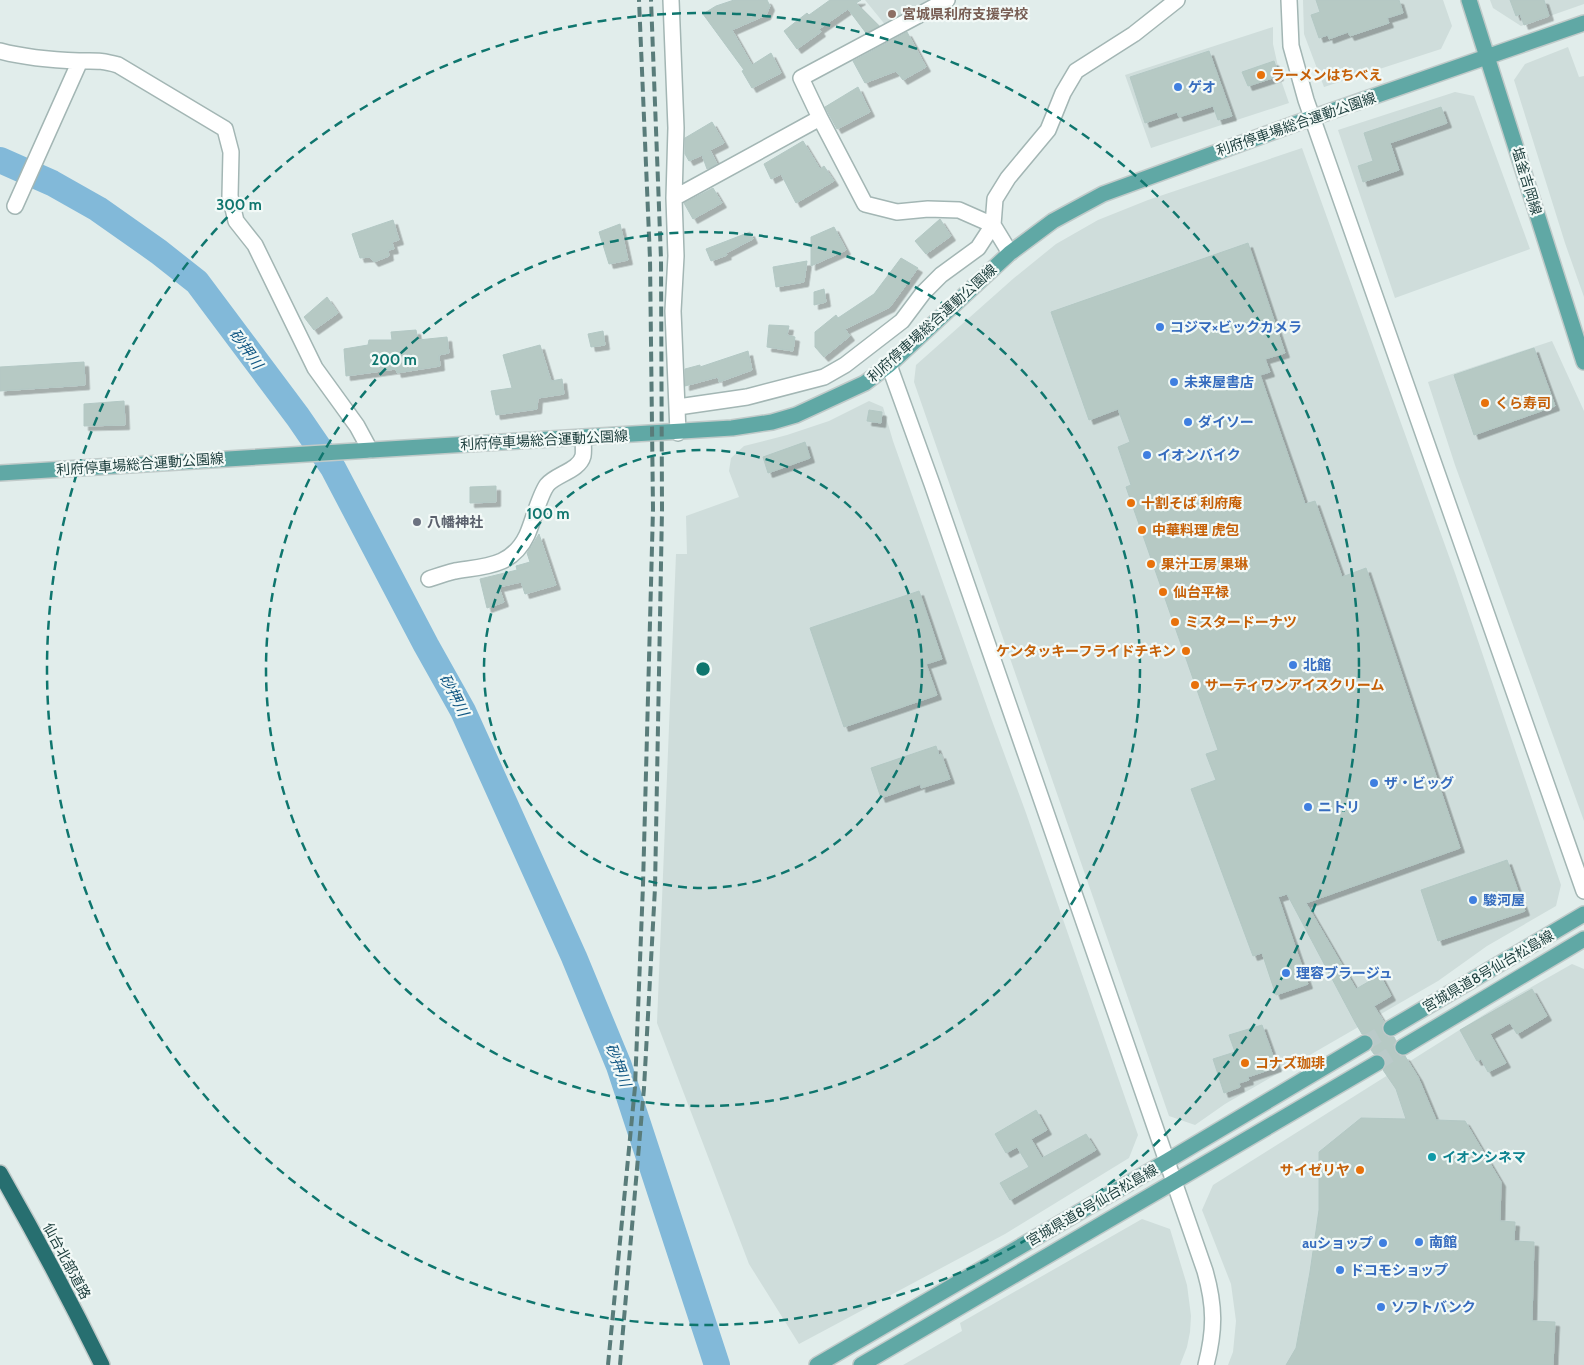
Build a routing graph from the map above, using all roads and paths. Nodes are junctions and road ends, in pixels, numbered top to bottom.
1 (671, 0) edge
2 (948, 0) edge
3 (1177, 0) edge
4 (1289, 0) edge
5 (1469, 0) edge
6 (1584, 23) edge
7 (0, 51) edge
8 (1487, 57) junction
9 (80, 61) junction
10 (820, 118) junction
11 (1312, 118) junction
12 (674, 198) junction
13 (15, 206) dead end
14 (993, 225) junction
15 (1010, 253) junction
16 (1584, 362) edge
17 (889, 365) junction
18 (678, 407) junction
19 (678, 433) junction
20 (583, 437) junction
21 (370, 450) junction
22 (0, 473) edge
23 (429, 579) dead end
24 (1584, 891) edge
25 (1584, 914) edge
26 (1584, 939) edge
27 (1391, 1028) tunnel mouth
28 (1365, 1043) tunnel mouth
29 (1403, 1047) tunnel mouth
30 (1377, 1062) tunnel mouth
31 (1167, 1161) junction
32 (0, 1173) edge
33 (1174, 1182) junction
34 (102, 1365) edge
35 (817, 1365) edge
36 (861, 1365) edge
37 (1206, 1365) edge

1 - 12 street
2 - 10 street
3 - 14 street
4 - 11 street
5 - 8 main road, 塩釜吉岡線
6 - 8 main road, 利府停車場総合運動公園線
7 - 9 street
8 - 11 main road, 利府停車場総合運動公園線
8 - 16 main road, 塩釜吉岡線
9 - 13 street
9 - 21 street
10 - 12 street
10 - 14 street
11 - 15 main road, 利府停車場総合運動公園線
11 - 24 street
12 - 18 street
14 - 15 street
14 - 18 street
15 - 17 main road, 利府停車場総合運動公園線
17 - 19 main road, 利府停車場総合運動公園線
17 - 31 street
18 - 19 street
19 - 20 main road, 利府停車場総合運動公園線
20 - 21 main road, 利府停車場総合運動公園線
20 - 23 street
21 - 22 main road, 利府停車場総合運動公園線
25 - 27 main road, 宮城県道8号仙台松島線
26 - 29 main road, 宮城県道8号仙台松島線
28 - 31 main road, 宮城県道8号仙台松島線
30 - 33 main road, 宮城県道8号仙台松島線
31 - 33 street
31 - 35 main road, 宮城県道8号仙台松島線
32 - 34 highway, 仙台北部道路
33 - 36 main road, 宮城県道8号仙台松島線
33 - 37 street

